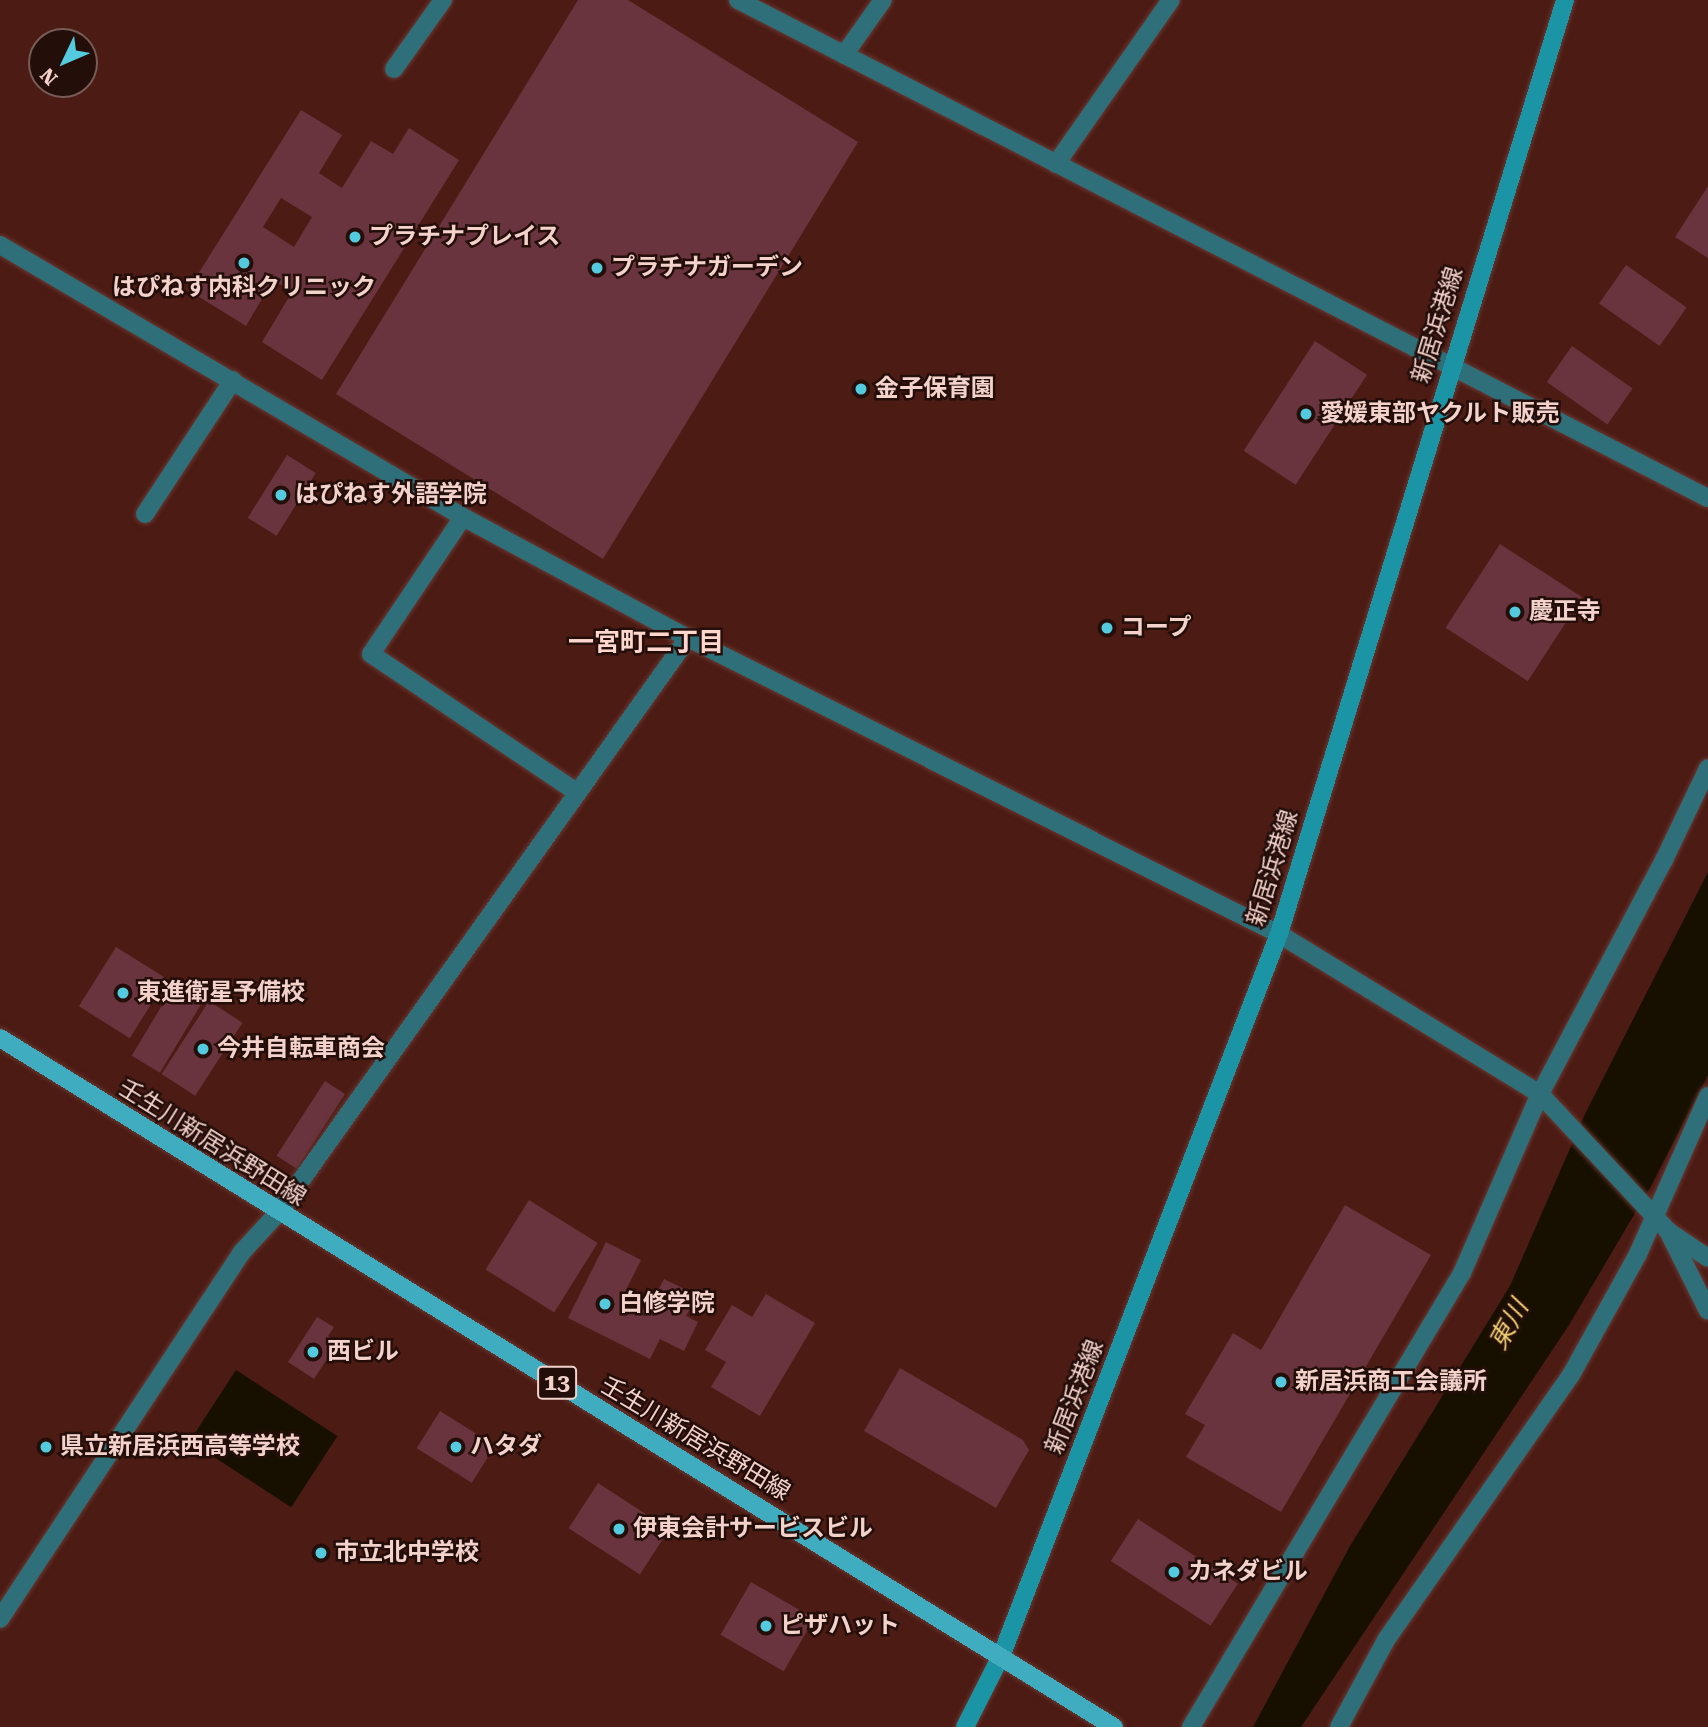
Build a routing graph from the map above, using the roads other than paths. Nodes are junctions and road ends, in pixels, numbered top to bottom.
1 (443, 0) edge
2 (738, 0) edge
3 (883, 0) edge
4 (1171, 0) edge
5 (1564, 0) edge
6 (844, 55) junction
7 (394, 69) dead end
8 (1056, 164) junction
9 (0, 244) edge
10 (1451, 365) junction
11 (233, 380) junction
12 (1708, 498) edge
13 (145, 514) dead end
14 (463, 517) junction
15 (688, 638) junction
16 (1708, 768) edge
17 (576, 792) junction
18 (1279, 934) junction
19 (0, 1038) edge
20 (1708, 1096) edge
21 (1544, 1101) junction
22 (1651, 1213) junction
23 (277, 1214) junction
24 (1668, 1231) junction
25 (1708, 1258) edge
26 (1708, 1311) edge
27 (0, 1619) edge
28 (1002, 1654) junction
29 (965, 1727) edge
30 (1114, 1727) edge
31 (1191, 1727) edge
32 (1339, 1727) edge

1 - 7 street
2 - 6 street
3 - 6 street
4 - 8 street
5 - 10 main road, 新居浜港線
6 - 8 street
8 - 10 street
9 - 11 street
10 - 12 street
10 - 18 main road, 新居浜港線
11 - 13 street
11 - 14 street
14 - 15 street
14 - 17 street
15 - 17 street
15 - 18 street
16 - 21 street
17 - 23 street
18 - 21 street
18 - 28 main road, 新居浜港線
19 - 23 main road, 壬生川新居浜野田線 / 13
20 - 22 street
21 - 22 street
21 - 31 street
22 - 24 street
22 - 32 street
23 - 27 street
23 - 28 main road, 壬生川新居浜野田線 / 13
24 - 25 street
24 - 26 street
28 - 29 main road, 新居浜港線
28 - 30 main road, 壬生川新居浜野田線 / 13

